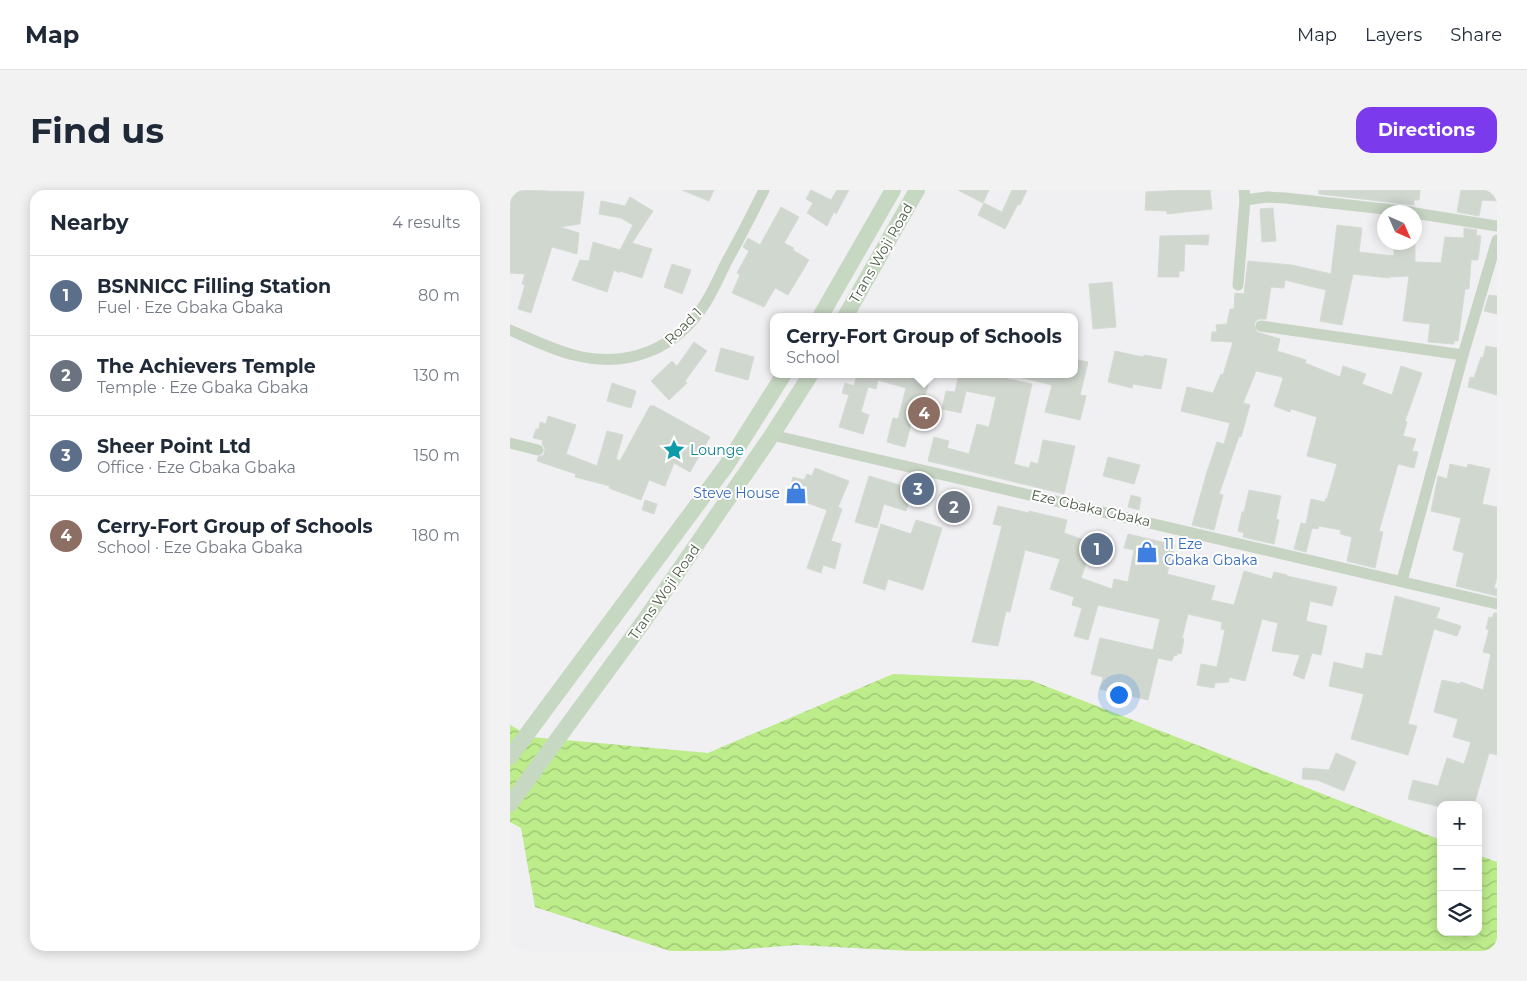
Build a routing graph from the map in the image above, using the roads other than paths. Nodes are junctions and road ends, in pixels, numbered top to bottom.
1 (764, 190) edge
2 (917, 190) edge
3 (892, 193) edge
4 (1244, 195) edge
5 (909, 205) junction
6 (1377, 209) edge
7 (1422, 214) edge
8 (1497, 226) edge
9 (1497, 240) edge
10 (1238, 285) dead end
11 (822, 313) edge
12 (847, 313) edge
13 (1261, 326) dead end
14 (510, 330) edge
15 (1462, 355) junction
16 (781, 378) edge
17 (808, 378) edge
18 (772, 435) junction
19 (510, 443) edge
20 (538, 450) dead end
21 (1402, 581) junction
22 (1497, 604) edge
23 (510, 757) edge
24 (510, 804) edge

1 - 14 street, Road 1
2 - 5 main road, Trans Woji Road
3 - 5 main road
3 - 11 main road, Trans Woji Road
4 - 6 street
4 - 10 street
5 - 12 main road, Trans Woji Road
7 - 8 street
9 - 15 street
13 - 15 street
15 - 21 street
16 - 23 main road, Trans Woji Road
17 - 18 main road, Trans Woji Road
18 - 21 street, Eze Gbaka Gbaka
18 - 24 main road, Trans Woji Road
19 - 20 street
21 - 22 street, Eze Gbaka Gbaka

